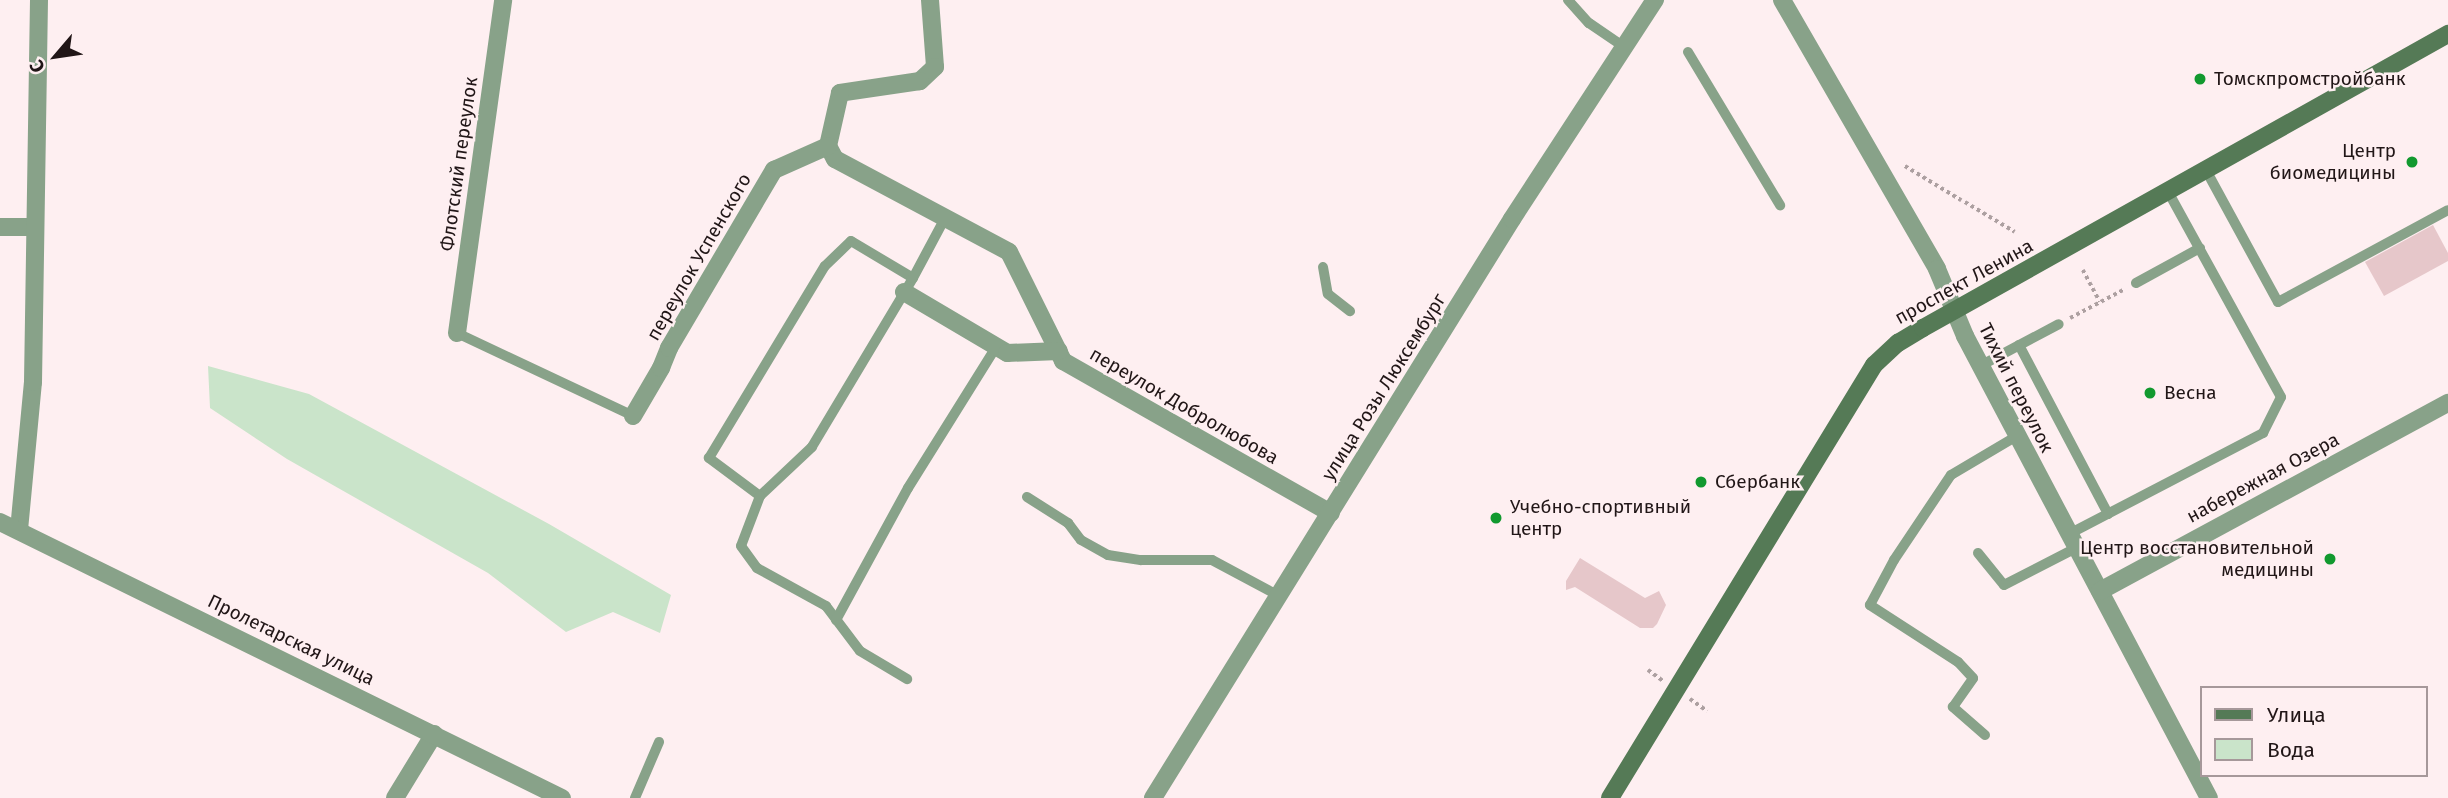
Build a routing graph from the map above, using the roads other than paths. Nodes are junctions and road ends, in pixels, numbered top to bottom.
1 (39, 0) edge
2 (503, 0) edge
3 (930, 0) edge
4 (1569, 0) edge
5 (1655, 0) edge
6 (1782, 0) edge
7 (2448, 34) edge
8 (1624, 47) junction
9 (1688, 52) dead end
10 (828, 146) junction
11 (2207, 172) junction
12 (2169, 193) junction
13 (1780, 205) dead end
14 (2448, 210) edge
15 (945, 218) junction
16 (0, 227) edge
17 (33, 227) junction
18 (2200, 248) junction
19 (1323, 267) dead end
20 (2136, 283) road end
21 (909, 285) junction
22 (1954, 310) junction
23 (1350, 311) dead end
24 (2059, 324) road end
25 (457, 333) joint
26 (2019, 345) junction
27 (996, 347) junction
28 (1059, 351) junction
29 (1980, 366) junction
30 (2448, 403) edge
31 (632, 416) joint
32 (2017, 436) junction
33 (760, 496) junction
34 (1027, 497) dead end
35 (1331, 513) junction
36 (2108, 514) junction
37 (0, 522) edge
38 (19, 530) junction
39 (2072, 541) junction
40 (1978, 553) dead end
41 (2100, 591) junction
42 (1279, 596) junction
43 (836, 620) junction
44 (907, 678) dead end
45 (434, 734) junction
46 (1985, 735) dead end
47 (660, 742) dead end
48 (395, 798) edge
49 (562, 798) edge
50 (635, 798) edge
51 (1153, 798) edge
52 (1610, 798) edge
53 (2209, 798) edge

1 - 17 street
2 - 25 street, Флотский переулок
3 - 10 street
4 - 8 lane
5 - 8 street, улица Розы Люксембург
6 - 22 street, Тихий переулок
7 - 11 main road, проспект Ленина
8 - 35 street, улица Розы Люксембург
9 - 13 lane
10 - 15 street, переулок Добролюбова
10 - 31 street, переулок Успенского
11 - 12 main road, проспект Ленина
11 - 14 lane
12 - 18 lane
12 - 22 main road, проспект Ленина
15 - 21 lane
15 - 28 street, переулок Добролюбова
16 - 17 street
17 - 38 street
18 - 20 lane
18 - 36 lane
19 - 23 lane
21 - 27 street
21 - 33 lane
21 - 33 lane
22 - 29 street, Тихий переулок
22 - 52 main road, проспект Ленина
24 - 26 lane
25 - 31 lane
26 - 29 lane
26 - 36 lane
27 - 28 street
27 - 43 lane
28 - 35 street, переулок Добролюбова
29 - 32 street, Тихий переулок
30 - 41 street, набережная Озера
32 - 39 street, Тихий переулок
32 - 46 lane
33 - 43 lane
34 - 42 lane
35 - 42 street, улица Розы Люксембург
36 - 39 lane
37 - 38 street, Пролетарская улица
38 - 45 street, Пролетарская улица
39 - 40 lane
39 - 41 street, Тихий переулок
41 - 53 street, Тихий переулок
42 - 51 street, улица Розы Люксембург
43 - 44 lane
45 - 48 street
45 - 49 street, Пролетарская улица
47 - 50 lane

